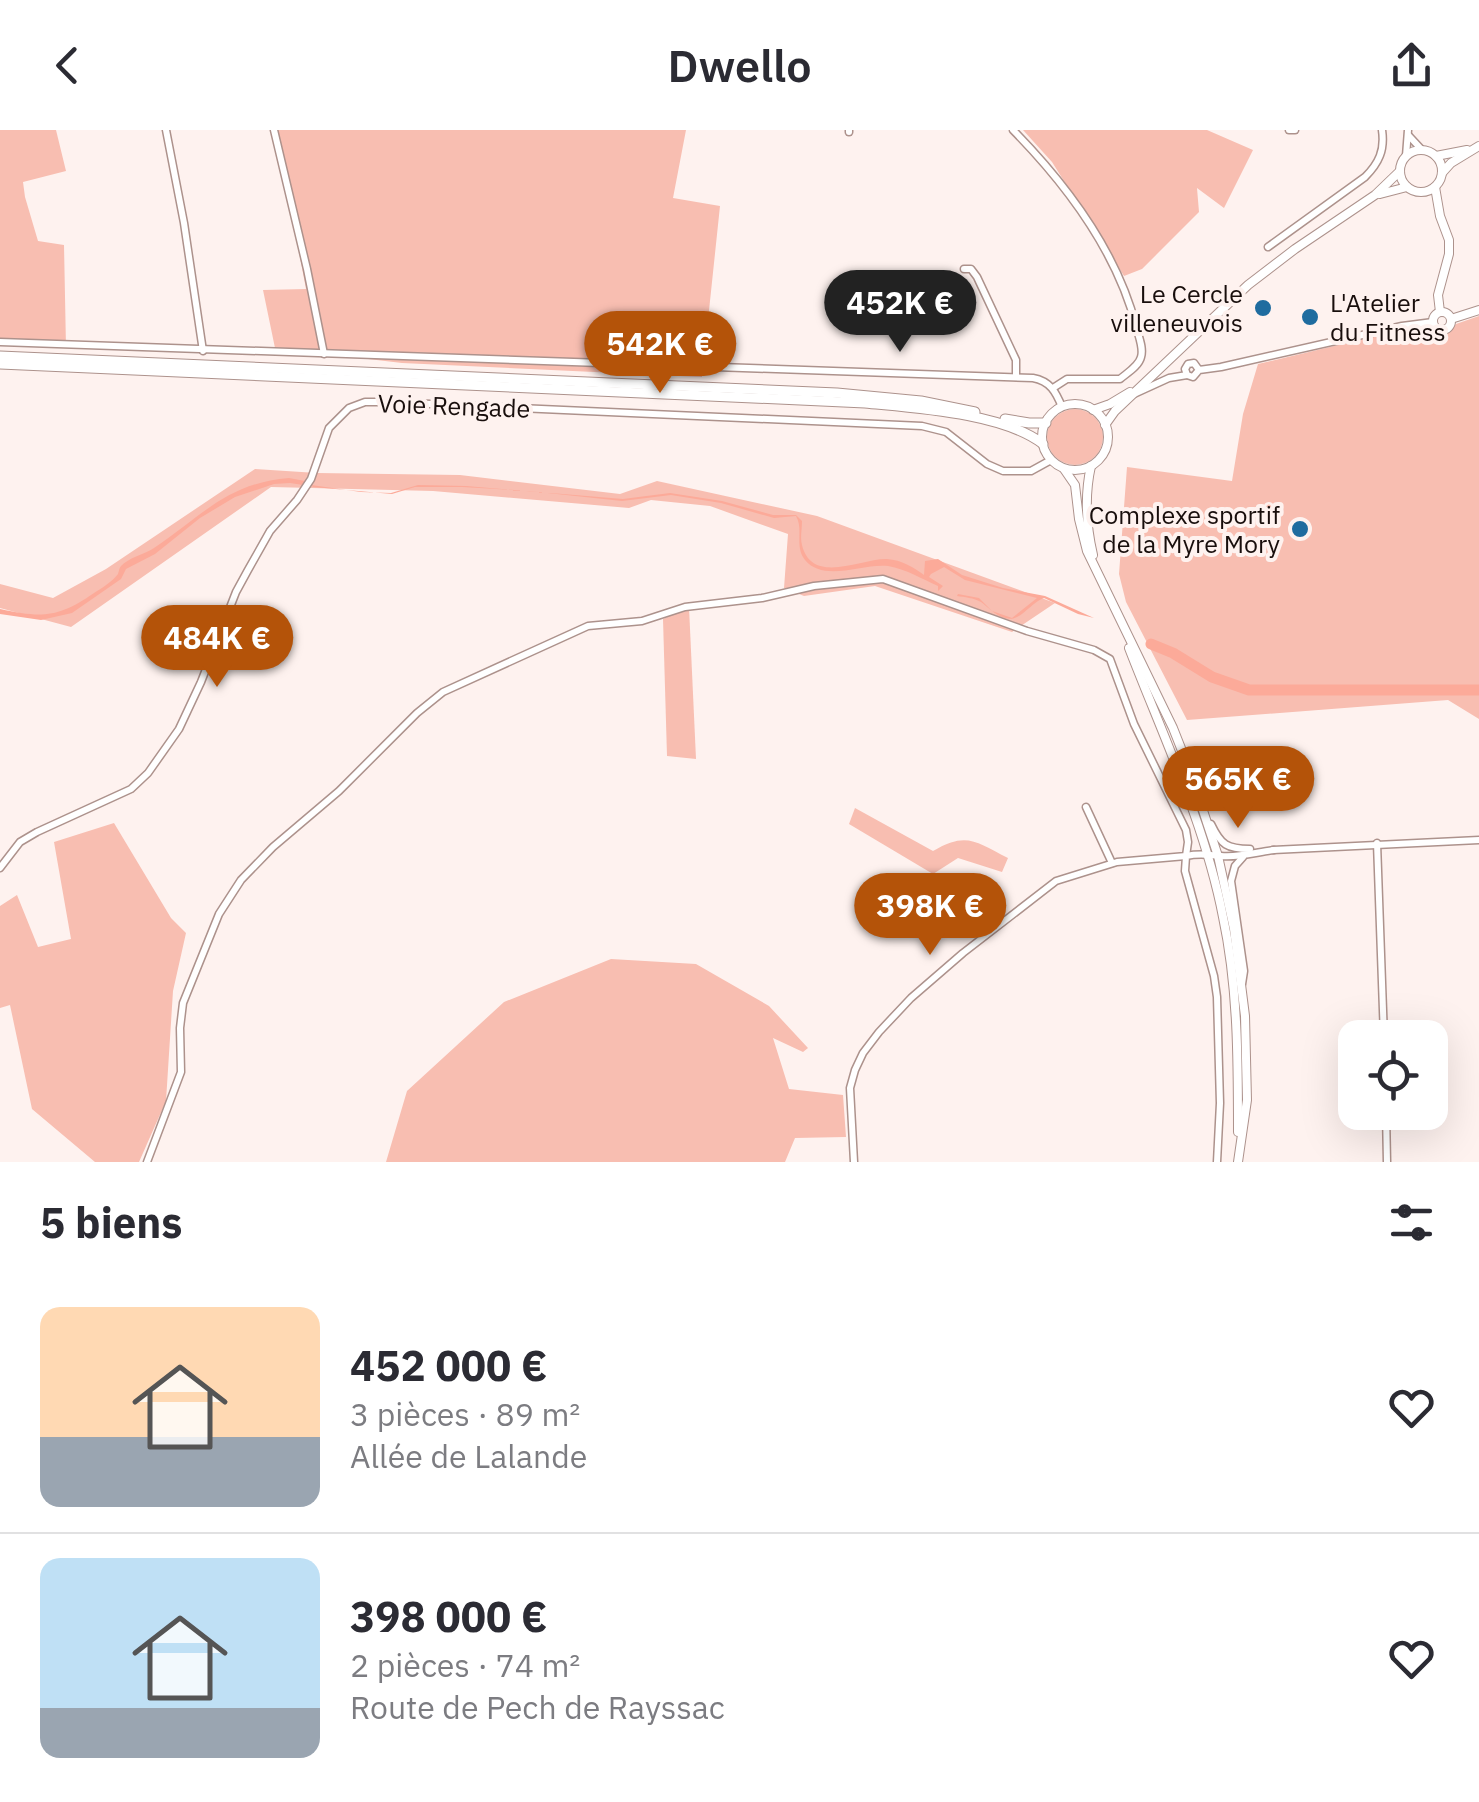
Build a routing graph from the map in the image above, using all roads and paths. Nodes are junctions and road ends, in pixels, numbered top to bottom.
1 (166, 130) edge
2 (274, 130) edge
3 (1014, 130) edge
4 (1382, 130) edge
5 (1408, 132) edge
6 (1475, 148) edge
7 (1422, 150) junction
8 (1406, 156) junction
9 (1436, 156) junction
10 (1400, 170) junction
11 (1442, 172) junction
12 (1407, 187) junction
13 (1436, 187) junction
14 (1424, 192) junction
15 (1375, 195) junction
16 (1440, 216) junction
17 (1268, 248) dead end
18 (964, 269) dead end
19 (1479, 310) edge
20 (1440, 312) junction
21 (1451, 319) junction
22 (1433, 322) junction
23 (0, 342) edge
24 (203, 351) junction
25 (324, 354) junction
26 (0, 356) edge
27 (0, 364) edge
28 (1016, 377) junction
29 (1142, 385) junction
30 (1053, 388) junction
31 (1129, 397) junction
32 (1062, 407) junction
33 (1093, 410) junction
34 (1046, 423) junction
35 (1105, 424) junction
36 (1043, 444) junction
37 (1051, 460) junction
38 (1091, 466) junction
39 (1064, 468) junction
40 (1098, 574) junction
41 (1115, 611) junction
42 (1086, 808) dead end
43 (1203, 809) junction
44 (1479, 840) edge
45 (1378, 844) junction
46 (1274, 850) junction
47 (1206, 852) junction
48 (1186, 856) junction
49 (1218, 856) junction
50 (1112, 863) junction
51 (0, 868) edge
52 (1242, 985) junction
53 (1383, 1020) edge
54 (1387, 1130) edge
55 (1238, 1159) edge
56 (147, 1162) edge
57 (854, 1162) edge
58 (1217, 1162) edge
59 (1388, 1162) edge

1 - 24 street
2 - 25 street
3 - 30 street
4 - 17 street
5 - 7 street
5 - 8 street
6 - 9 main road
6 - 11 main road
7 - 8 main road
7 - 9 main road
8 - 10 main road
9 - 11 main road
10 - 12 main road
10 - 15 main road
11 - 13 main road
12 - 14 main road
12 - 15 main road
13 - 14 main road
13 - 16 main road
14 - 16 main road
15 - 29 main road
16 - 20 main road
18 - 28 street
19 - 21 main road
20 - 21 main road
20 - 22 main road
21 - 22 main road
22 - 31 street
23 - 24 street
24 - 25 street
25 - 28 street
26 - 34 highway
27 - 36 highway
28 - 30 street
29 - 31 main road
29 - 33 main road
30 - 32 street
31 - 35 main road
32 - 33 main road
32 - 34 main road
33 - 35 main road
34 - 36 main road
35 - 38 main road
36 - 37 main road
37 - 39 main road
37 - 51 street, Voie Rengade
38 - 39 main road
38 - 40 main road
39 - 40 main road
40 - 41 main road
41 - 43 main road
41 - 47 main road
42 - 50 street
43 - 46 street
43 - 49 main road
44 - 45 street
45 - 46 street
45 - 53 street
46 - 49 street
46 - 52 street
47 - 48 street
47 - 49 street
47 - 55 main road
48 - 50 street
48 - 56 street
48 - 58 street
49 - 52 main road
50 - 57 street
52 - 55 main road
54 - 59 street

